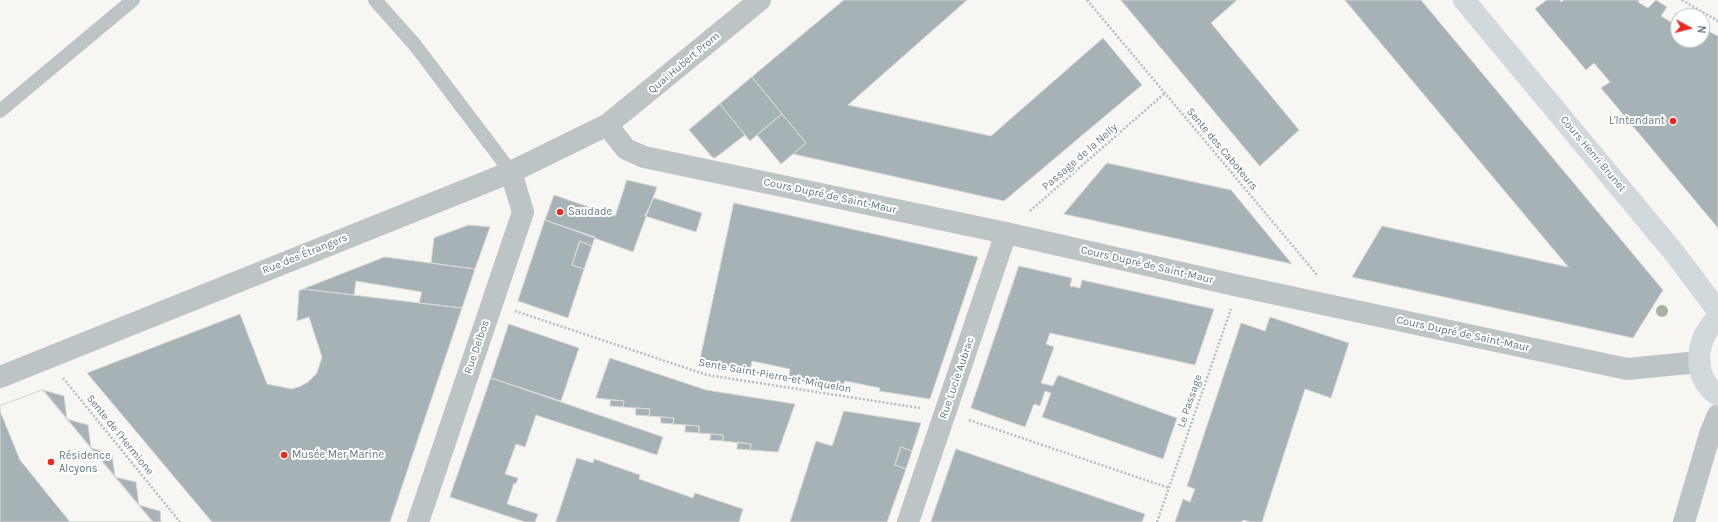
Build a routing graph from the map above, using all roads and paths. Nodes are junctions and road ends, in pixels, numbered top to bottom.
1 (133, 0) edge
2 (375, 0) edge
3 (760, 0) edge
4 (1088, 0) edge
5 (1464, 0) edge
6 (1682, 0) edge
7 (1718, 21) edge
8 (1165, 93) junction
9 (0, 111) edge
10 (608, 125) junction
11 (511, 172) junction
12 (1006, 233) junction
13 (1320, 279) dead end
14 (1239, 286) junction
15 (492, 304) junction
16 (1718, 311) edge
17 (1718, 318) edge
18 (47, 358) junction
19 (1699, 362) junction
20 (0, 377) edge
21 (1718, 395) edge
22 (945, 412) junction
23 (1718, 415) edge
24 (1169, 488) junction
25 (180, 522) edge
26 (418, 522) edge
27 (908, 522) edge
28 (1157, 522) edge
29 (1684, 522) edge

1 - 9 lane
2 - 11 lane
3 - 10 street, Quai Hubert Prom
4 - 8 path, Sente des Caboteurs
5 - 16 street, Cours Henri Brunet
6 - 7 path
8 - 12 path, Passage de la Nelly
8 - 13 path, Sente des Caboteurs
10 - 11 street, Rue des Étrangers
10 - 12 street, Cours Dupré de Saint-Maur
11 - 15 street, Rue Delbos
11 - 18 street, Rue des Étrangers
12 - 14 street, Cours Dupré de Saint-Maur
12 - 22 street, Rue Lucie Aubrac
14 - 19 street, Cours Dupré de Saint-Maur
14 - 24 path, Le Passage
15 - 22 path, Sente Saint-Pierre-et-Miquelon
15 - 26 street, Rue Delbos
17 - 19 street
18 - 20 street, Rue des Étrangers
18 - 25 path, Sente de l'Hermione
19 - 21 street
22 - 24 path, Sente Saint-Pierre-et-Miquelon
22 - 27 street, Rue Lucie Aubrac
23 - 29 street
24 - 28 path, Le Passage

